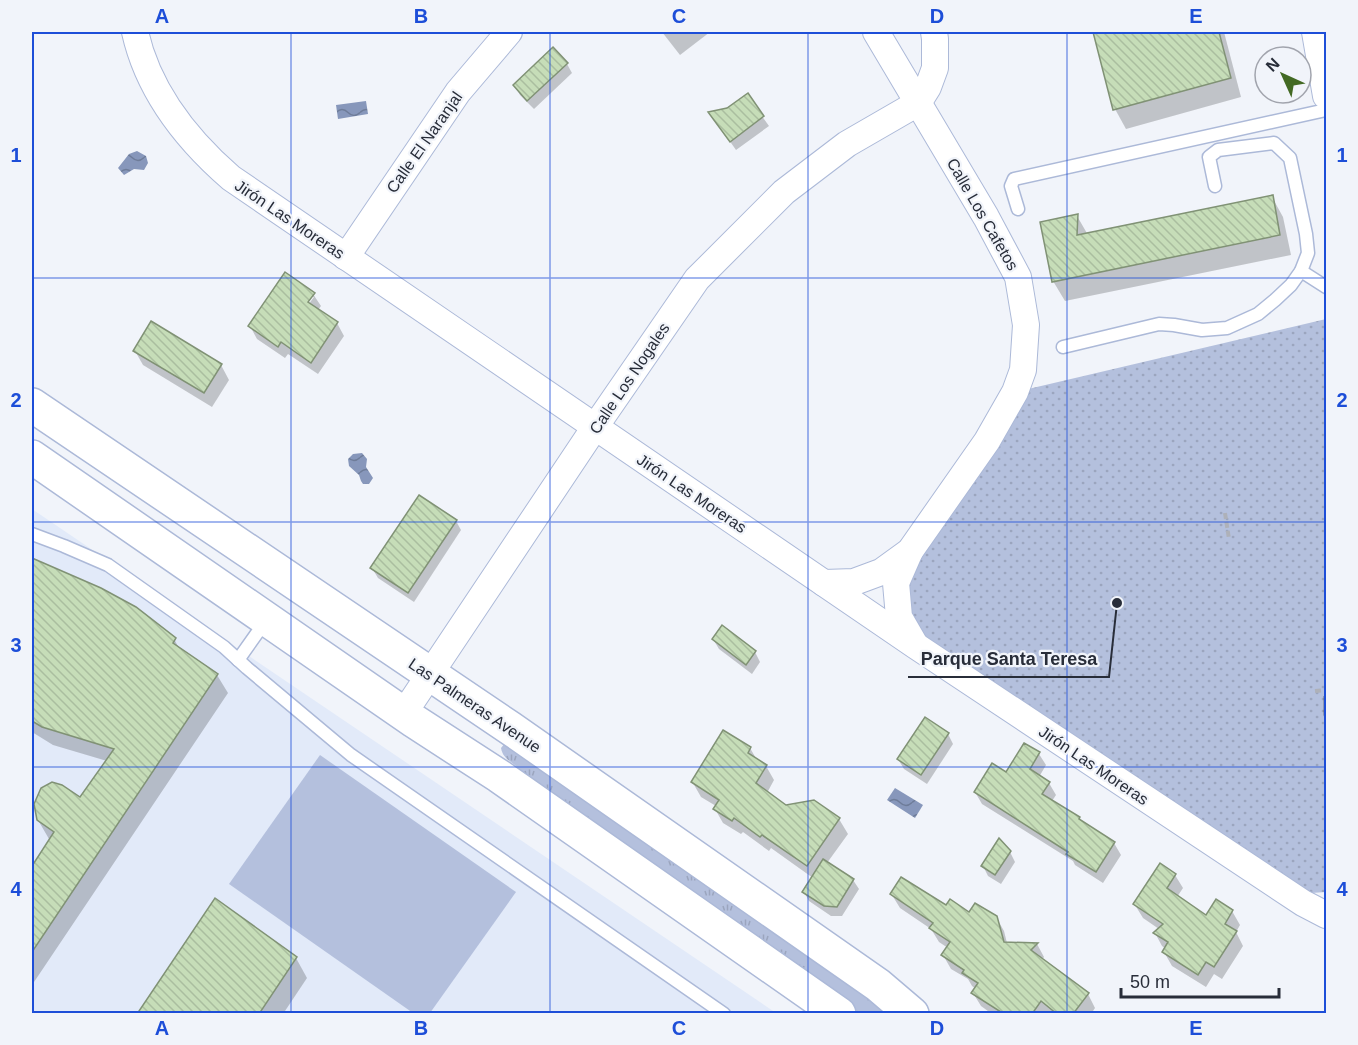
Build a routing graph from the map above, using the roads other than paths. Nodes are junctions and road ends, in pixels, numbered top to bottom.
1 (135, 32) edge
2 (509, 32) edge
3 (876, 32) edge
4 (934, 32) edge
5 (1315, 32) edge
6 (1326, 96) edge
7 (918, 103) junction
8 (1326, 110) edge
9 (1215, 186) dead end
10 (1018, 209) dead end
11 (346, 256) junction
12 (1301, 271) junction
13 (1326, 287) edge
14 (1063, 347) dead end
15 (45, 417) edge
16 (596, 427) junction
17 (32, 457) edge
18 (32, 534) edge
19 (910, 551) junction
20 (824, 583) junction
21 (267, 619) junction
22 (373, 635) junction
23 (916, 646) junction
24 (238, 660) junction
25 (431, 675) junction
26 (351, 677) junction
27 (404, 713) junction
28 (510, 728) junction
29 (499, 776) junction
30 (1315, 901) edge
31 (1326, 915) edge
32 (724, 1014) edge
33 (839, 1014) edge
34 (912, 1014) edge

1 - 11 street, Jirón Las Moreras
2 - 11 street, Calle El Naranjal
3 - 7 street, Calle Los Cafetos
4 - 7 street
5 - 6 street
7 - 16 street, Calle Los Nogales
7 - 19 street, Calle Los Cafetos
8 - 10 lane
9 - 12 lane
11 - 16 street, Jirón Las Moreras
12 - 13 lane
12 - 14 lane
15 - 22 main road, Las Palmeras Avenue
16 - 20 street, Jirón Las Moreras
16 - 25 street, Calle Los Nogales
17 - 21 main road
18 - 24 lane
19 - 20 street, Calle Los Cafetos
19 - 23 street, Calle Los Cafetos
20 - 23 street, Jirón Las Moreras
21 - 24 lane
21 - 26 main road
22 - 25 main road, Las Palmeras Avenue
22 - 26 main road
23 - 30 street, Jirón Las Moreras
24 - 32 lane
25 - 27 street, Calle Los Nogales
25 - 28 main road, Las Palmeras Avenue
26 - 27 main road
27 - 29 main road
28 - 29 main road
28 - 34 main road, Las Palmeras Avenue
29 - 33 main road
30 - 31 street, Jirón Las Moreras

